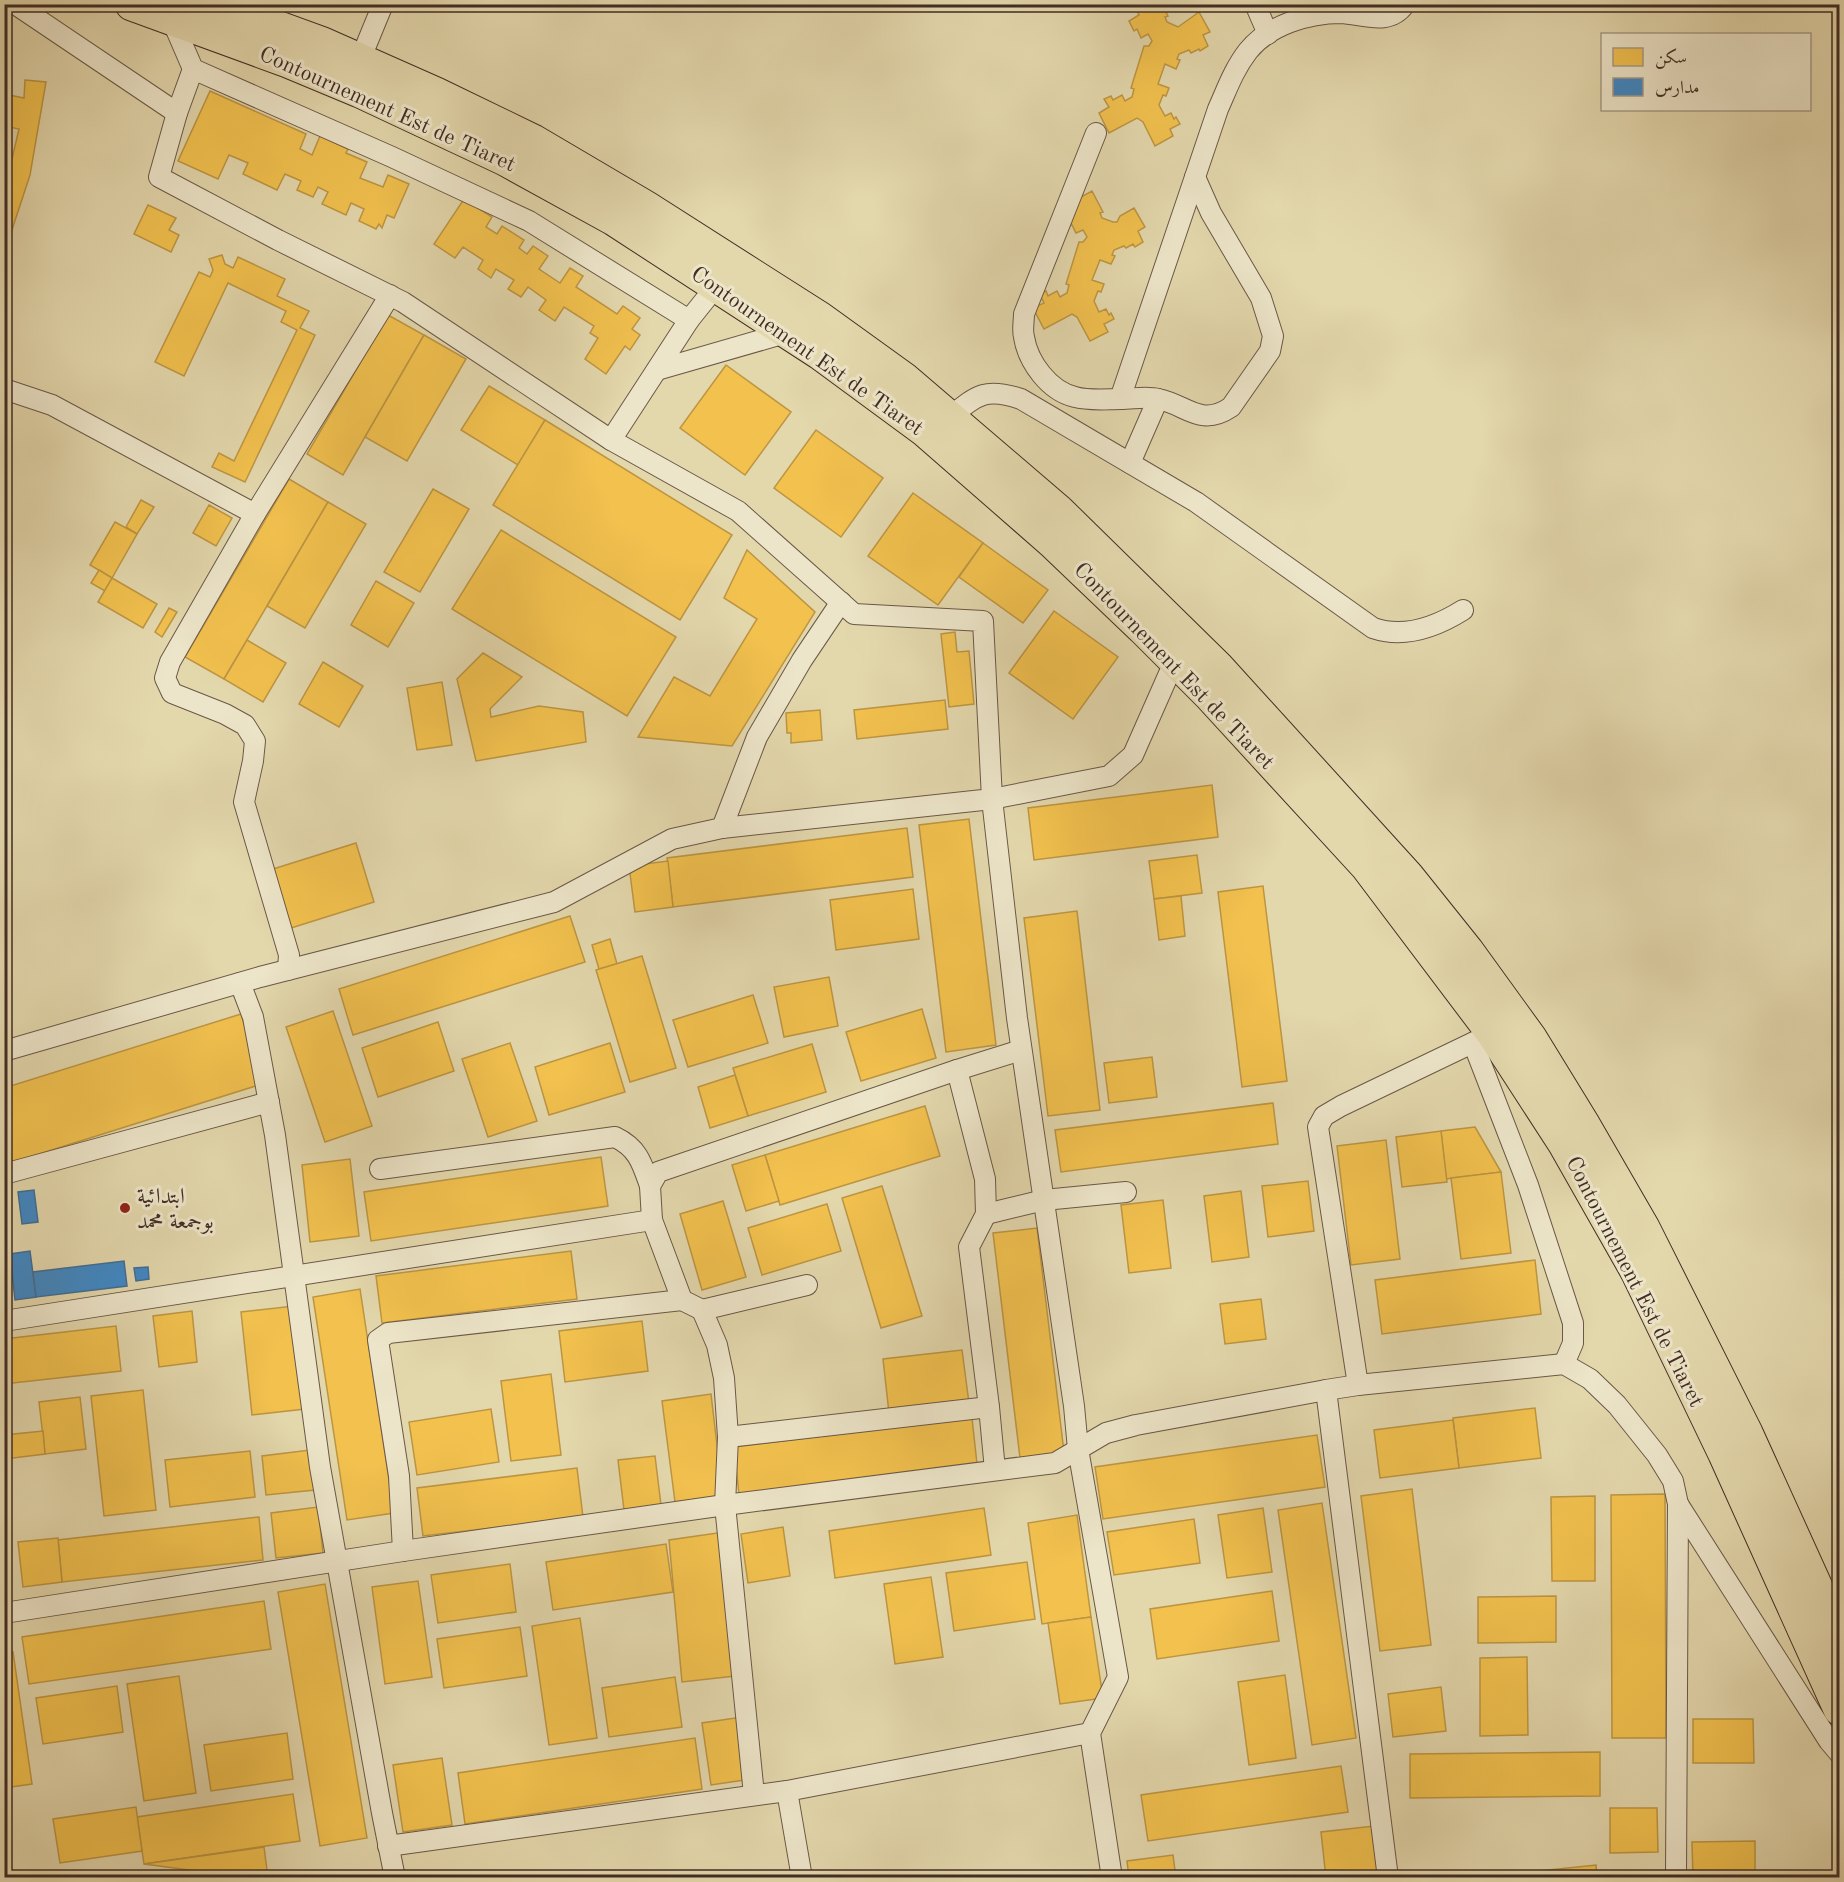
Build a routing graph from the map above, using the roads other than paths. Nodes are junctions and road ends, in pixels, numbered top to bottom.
1 (15, 4) edge
2 (132, 4) edge
3 (213, 4) edge
4 (383, 4) edge
5 (1255, 4) edge
6 (1405, 4) edge
7 (171, 18) junction
8 (1269, 34) junction
9 (360, 60) junction
10 (193, 69) junction
11 (177, 113) junction
12 (1096, 133) dead end
13 (1195, 177) junction
14 (717, 285) junction
15 (390, 295) junction
16 (689, 320) junction
17 (789, 332) junction
18 (657, 370) junction
19 (4, 389) edge
20 (1120, 399) junction
21 (1158, 399) junction
22 (949, 418) junction
23 (611, 440) junction
24 (1130, 463) junction
25 (255, 514) junction
26 (841, 602) junction
27 (1463, 610) dead end
28 (1175, 660) junction
29 (992, 799) junction
30 (722, 828) junction
31 (288, 970) junction
32 (240, 983) junction
33 (1483, 1038) junction
34 (1021, 1050) junction
35 (4, 1051) edge
36 (957, 1070) junction
37 (268, 1102) junction
38 (380, 1169) dead end
39 (4, 1174) edge
40 (650, 1186) junction
41 (1126, 1192) dead end
42 (1044, 1200) junction
43 (986, 1214) junction
44 (652, 1220) junction
45 (293, 1275) junction
46 (807, 1285) dead end
47 (682, 1300) junction
48 (702, 1310) junction
49 (4, 1321) edge
50 (1564, 1364) junction
51 (1358, 1385) junction
52 (1326, 1390) junction
53 (989, 1407) junction
54 (728, 1437) junction
55 (1078, 1449) junction
56 (995, 1470) junction
57 (1678, 1504) junction
58 (725, 1505) junction
59 (403, 1551) junction
60 (336, 1561) junction
61 (4, 1613) edge
62 (1839, 1640) edge
63 (1839, 1709) edge
64 (1090, 1733) junction
65 (1839, 1754) edge
66 (788, 1791) junction
67 (754, 1795) junction
68 (388, 1846) junction
69 (395, 1878) edge
70 (802, 1878) edge
71 (1113, 1878) edge
72 (1388, 1878) edge
73 (1676, 1878) edge

1 - 11 street
2 - 7 highway, Contournement Est de Tiaret
3 - 9 highway, Contournement Est de Tiaret
4 - 9 street
5 - 8 street
6 - 8 street
7 - 10 street
7 - 14 highway, Contournement Est de Tiaret
8 - 13 street
9 - 22 highway, Contournement Est de Tiaret
10 - 11 street
10 - 16 street
11 - 15 street
12 - 20 street
13 - 20 street
13 - 21 street
14 - 16 street
14 - 17 highway, Contournement Est de Tiaret
15 - 23 street
15 - 25 street
16 - 18 street
17 - 18 street
17 - 28 highway, Contournement Est de Tiaret
18 - 23 street
19 - 25 street
20 - 21 street
21 - 24 street
22 - 24 street
22 - 62 highway, Contournement Est de Tiaret
23 - 26 street
24 - 27 street
25 - 31 street
26 - 29 street
26 - 30 street
28 - 29 street
28 - 33 highway, Contournement Est de Tiaret
29 - 30 street
29 - 34 street
30 - 31 street
31 - 32 street
32 - 35 street
32 - 37 street
33 - 50 street
33 - 51 street
33 - 63 highway, Contournement Est de Tiaret
34 - 36 street
34 - 42 street
36 - 40 street
36 - 43 street
37 - 39 street
37 - 45 street
38 - 40 street
40 - 44 street
41 - 42 street
42 - 43 street
42 - 55 street
43 - 53 street
44 - 45 street
44 - 47 street
45 - 49 street
45 - 60 street
46 - 48 street
47 - 48 street
47 - 59 street
48 - 54 street
50 - 51 street
50 - 57 street
51 - 52 street
52 - 55 street
52 - 72 street
53 - 54 street
53 - 56 street
54 - 58 street
55 - 56 street
55 - 64 street
56 - 58 street
57 - 65 street
57 - 73 street
58 - 59 street
58 - 67 street
59 - 60 street
60 - 61 street
60 - 68 street
64 - 66 street
64 - 71 street
66 - 67 street
66 - 70 street
67 - 68 street
68 - 69 street

